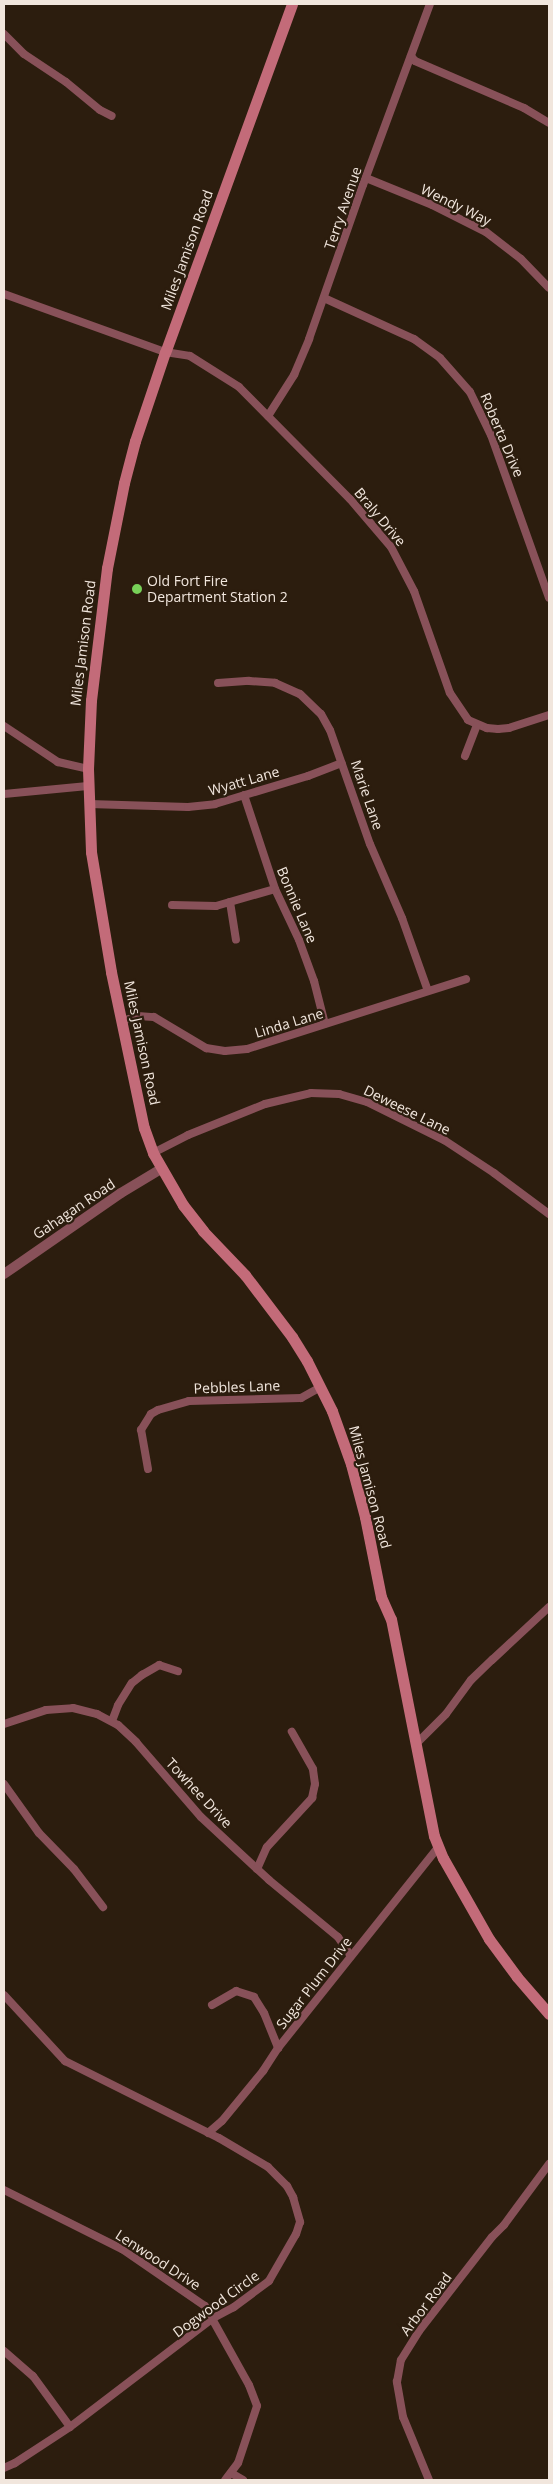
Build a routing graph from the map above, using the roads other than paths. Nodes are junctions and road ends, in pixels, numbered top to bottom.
1 (292, 4) edge
2 (430, 4) edge
3 (4, 34) edge
4 (411, 56) junction
5 (112, 116) dead end
6 (549, 124) edge
7 (366, 178) junction
8 (549, 288) edge
9 (4, 294) edge
10 (324, 298) junction
11 (165, 352) junction
12 (268, 416) junction
13 (549, 598) edge
14 (218, 683) dead end
15 (549, 715) edge
16 (477, 725) junction
17 (4, 726) edge
18 (465, 756) dead end
19 (342, 763) junction
20 (88, 769) junction
21 (88, 786) junction
22 (4, 794) edge
23 (244, 795) junction
24 (89, 804) junction
25 (275, 889) junction
26 (230, 902) junction
27 (172, 905) dead end
28 (236, 940) dead end
29 (466, 979) dead end
30 (428, 991) junction
31 (122, 1021) junction
32 (325, 1024) junction
33 (153, 1153) junction
34 (161, 1169) junction
35 (549, 1214) edge
36 (4, 1274) edge
37 (321, 1388) junction
38 (148, 1469) dead end
39 (549, 1607) edge
40 (178, 1671) dead end
41 (112, 1721) junction
42 (4, 1724) edge
43 (292, 1732) dead end
44 (416, 1744) junction
45 (4, 1784) edge
46 (439, 1846) junction
47 (256, 1869) junction
48 (103, 1907) dead end
49 (351, 1956) junction
50 (4, 1995) edge
51 (212, 2005) dead end
52 (549, 2014) edge
53 (278, 2048) junction
54 (208, 2133) junction
55 (549, 2164) edge
56 (4, 2190) edge
57 (213, 2318) junction
58 (4, 2351) edge
59 (70, 2427) junction
60 (4, 2468) edge
61 (231, 2472) junction
62 (225, 2480) edge
63 (243, 2480) edge
64 (429, 2480) edge

1 - 11 main road, Miles Jamison Road
2 - 4 street, Terry Avenue
3 - 5 street
4 - 6 street
4 - 7 street, Terry Avenue
7 - 8 street, Wendy Way
7 - 10 street, Terry Avenue
9 - 11 street, Braly Drive
10 - 12 street, Terry Avenue
10 - 13 street, Roberta Drive
11 - 12 street, Braly Drive
11 - 20 main road, Miles Jamison Road
12 - 16 street, Braly Drive
14 - 19 street, Marie Lane
15 - 16 street
16 - 18 street
17 - 20 street
19 - 23 street, Wyatt Lane
19 - 30 street, Marie Lane
20 - 21 main road, Miles Jamison Road
21 - 22 street
21 - 24 main road, Miles Jamison Road
23 - 24 street, Wyatt Lane
23 - 25 street, Bonnie Lane
24 - 31 main road, Miles Jamison Road
25 - 26 street
25 - 32 street, Bonnie Lane
26 - 27 street
26 - 28 street
29 - 30 street, Linda Lane
30 - 32 street, Linda Lane
31 - 32 street, Linda Lane
31 - 33 main road, Miles Jamison Road
33 - 34 main road, Miles Jamison Road
33 - 35 street, Deweese Lane
34 - 36 street, Gahagan Road
34 - 37 main road, Miles Jamison Road
37 - 38 street, Pebbles Lane
37 - 44 main road, Miles Jamison Road
39 - 44 street
40 - 41 street
41 - 42 street, Towhee Drive
41 - 47 street, Towhee Drive
43 - 47 street
44 - 46 main road, Miles Jamison Road
45 - 48 street
46 - 49 street, Sugar Plum Drive
46 - 52 main road, Miles Jamison Road
47 - 49 street, Towhee Drive
49 - 53 street, Sugar Plum Drive
50 - 54 street, Dogwood Circle
51 - 53 street
53 - 54 street, Sugar Plum Drive
54 - 57 street, Dogwood Circle
55 - 64 street, Arbor Road
56 - 57 street, Lenwood Drive
57 - 59 street, Dogwood Circle
57 - 61 street, Lenwood Drive
58 - 59 street
59 - 60 street, Dogwood Circle
61 - 62 street, Lenwood Drive
61 - 63 street

